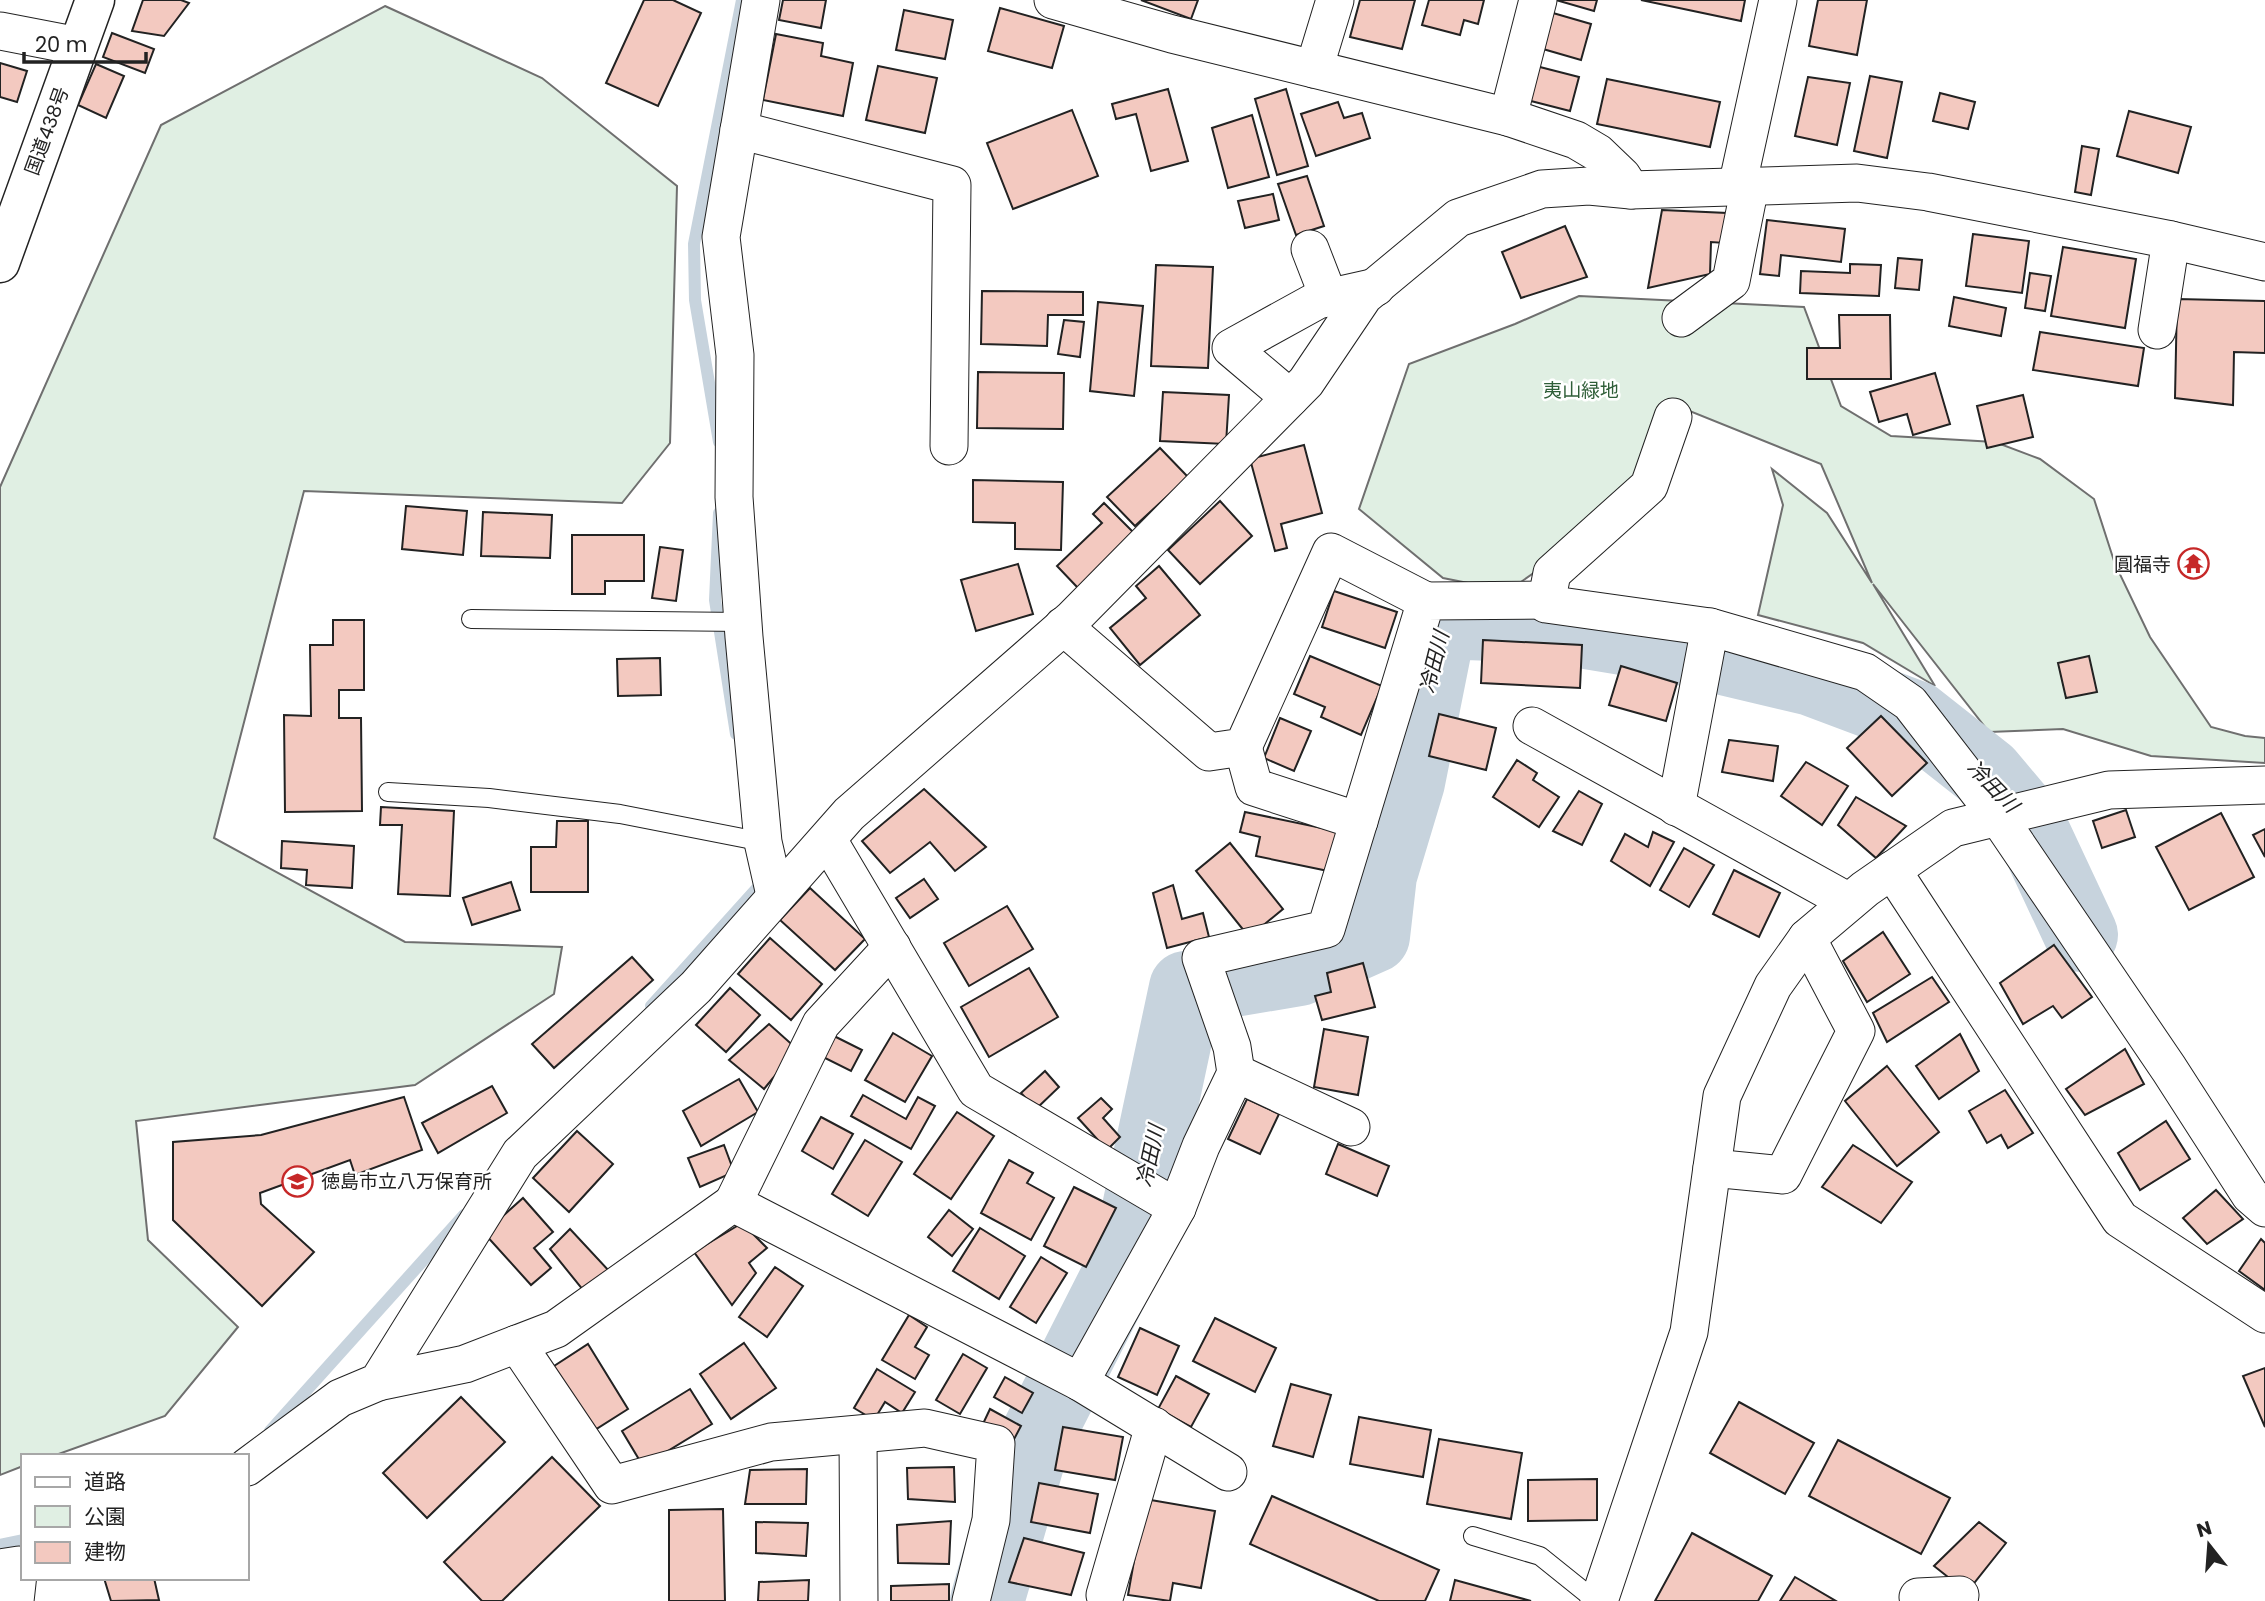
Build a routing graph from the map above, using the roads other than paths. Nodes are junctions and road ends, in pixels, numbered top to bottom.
1 (95, 0) edge
2 (761, 0) edge
3 (1053, 0) edge
4 (1335, 0) edge
5 (1538, 0) edge
6 (1778, 0) edge
7 (1108, 8) edge
8 (0, 31) edge
9 (78, 46) junction
10 (1314, 69) junction
11 (1508, 117) junction
12 (739, 130) junction
13 (1743, 186) junction
14 (1631, 190) junction
15 (2171, 240) junction
16 (4, 242) edge
17 (1310, 249) dead end
18 (2265, 262) edge
19 (1376, 287) junction
20 (1329, 298) junction
21 (1681, 318) dead end
22 (2157, 330) dead end
23 (1290, 398) junction
24 (1673, 417) dead end
25 (949, 446) dead end
26 (1547, 600) junction
27 (1426, 601) junction
28 (471, 619) dead end
29 (743, 622) junction
30 (1063, 626) junction
31 (1710, 627) junction
32 (1532, 726) dead end
33 (1244, 747) junction
34 (2265, 785) edge
35 (388, 792) dead end
36 (1676, 807) junction
37 (1998, 817) junction
38 (1359, 821) junction
39 (828, 840) junction
40 (763, 842) junction
41 (1892, 870) junction
42 (775, 895) junction
43 (1849, 902) junction
44 (1807, 938) junction
45 (892, 947) junction
46 (1237, 1073) junction
47 (1351, 1127) dead end
48 (1712, 1168) junction
49 (733, 1203) junction
50 (1177, 1208) junction
51 (2265, 1208) edge
52 (2265, 1314) edge
53 (517, 1343) junction
54 (379, 1382) junction
55 (1080, 1382) junction
56 (1154, 1426) junction
57 (858, 1435) junction
58 (248, 1466) edge
59 (1228, 1472) dead end
60 (1472, 1536) dead end
61 (14, 1566) edge
62 (1105, 1595) dead end
63 (1918, 1597) dead end
64 (15, 1601) edge
65 (859, 1601) edge
66 (971, 1601) edge
67 (1597, 1601) edge
68 (1959, 1601) edge

1 - 9 highway, 国道438号
2 - 12 street
3 - 7 street
4 - 10 street
5 - 11 street
6 - 13 street
7 - 10 street
8 - 9 street
9 - 16 highway, 国道438号
10 - 11 street
11 - 14 street
12 - 25 street
12 - 29 street
13 - 14 street
13 - 15 street
13 - 21 street
14 - 19 street
15 - 18 street
15 - 22 street
17 - 20 street
19 - 20 street
19 - 23 street
20 - 23 street
23 - 30 street
24 - 26 street
26 - 27 street
26 - 31 street
27 - 33 street
27 - 38 street
28 - 29 lane
29 - 40 street
30 - 33 street
30 - 39 street
31 - 36 street
31 - 37 street
32 - 36 street
33 - 38 street
34 - 37 street
35 - 40 lane
36 - 43 street
37 - 41 street
37 - 51 street
38 - 46 street
39 - 42 street
39 - 45 street
40 - 42 street
41 - 43 street
41 - 52 street
42 - 54 street
43 - 44 street
44 - 48 street
44 - 48 street
45 - 49 street
45 - 50 street
46 - 47 street
46 - 50 street
48 - 67 street
49 - 53 street
49 - 55 street
50 - 55 street
53 - 54 street
53 - 57 street
54 - 58 street
55 - 56 street
56 - 59 street
56 - 62 street
57 - 65 street
57 - 66 street
60 - 67 lane
61 - 64 street
63 - 68 street

